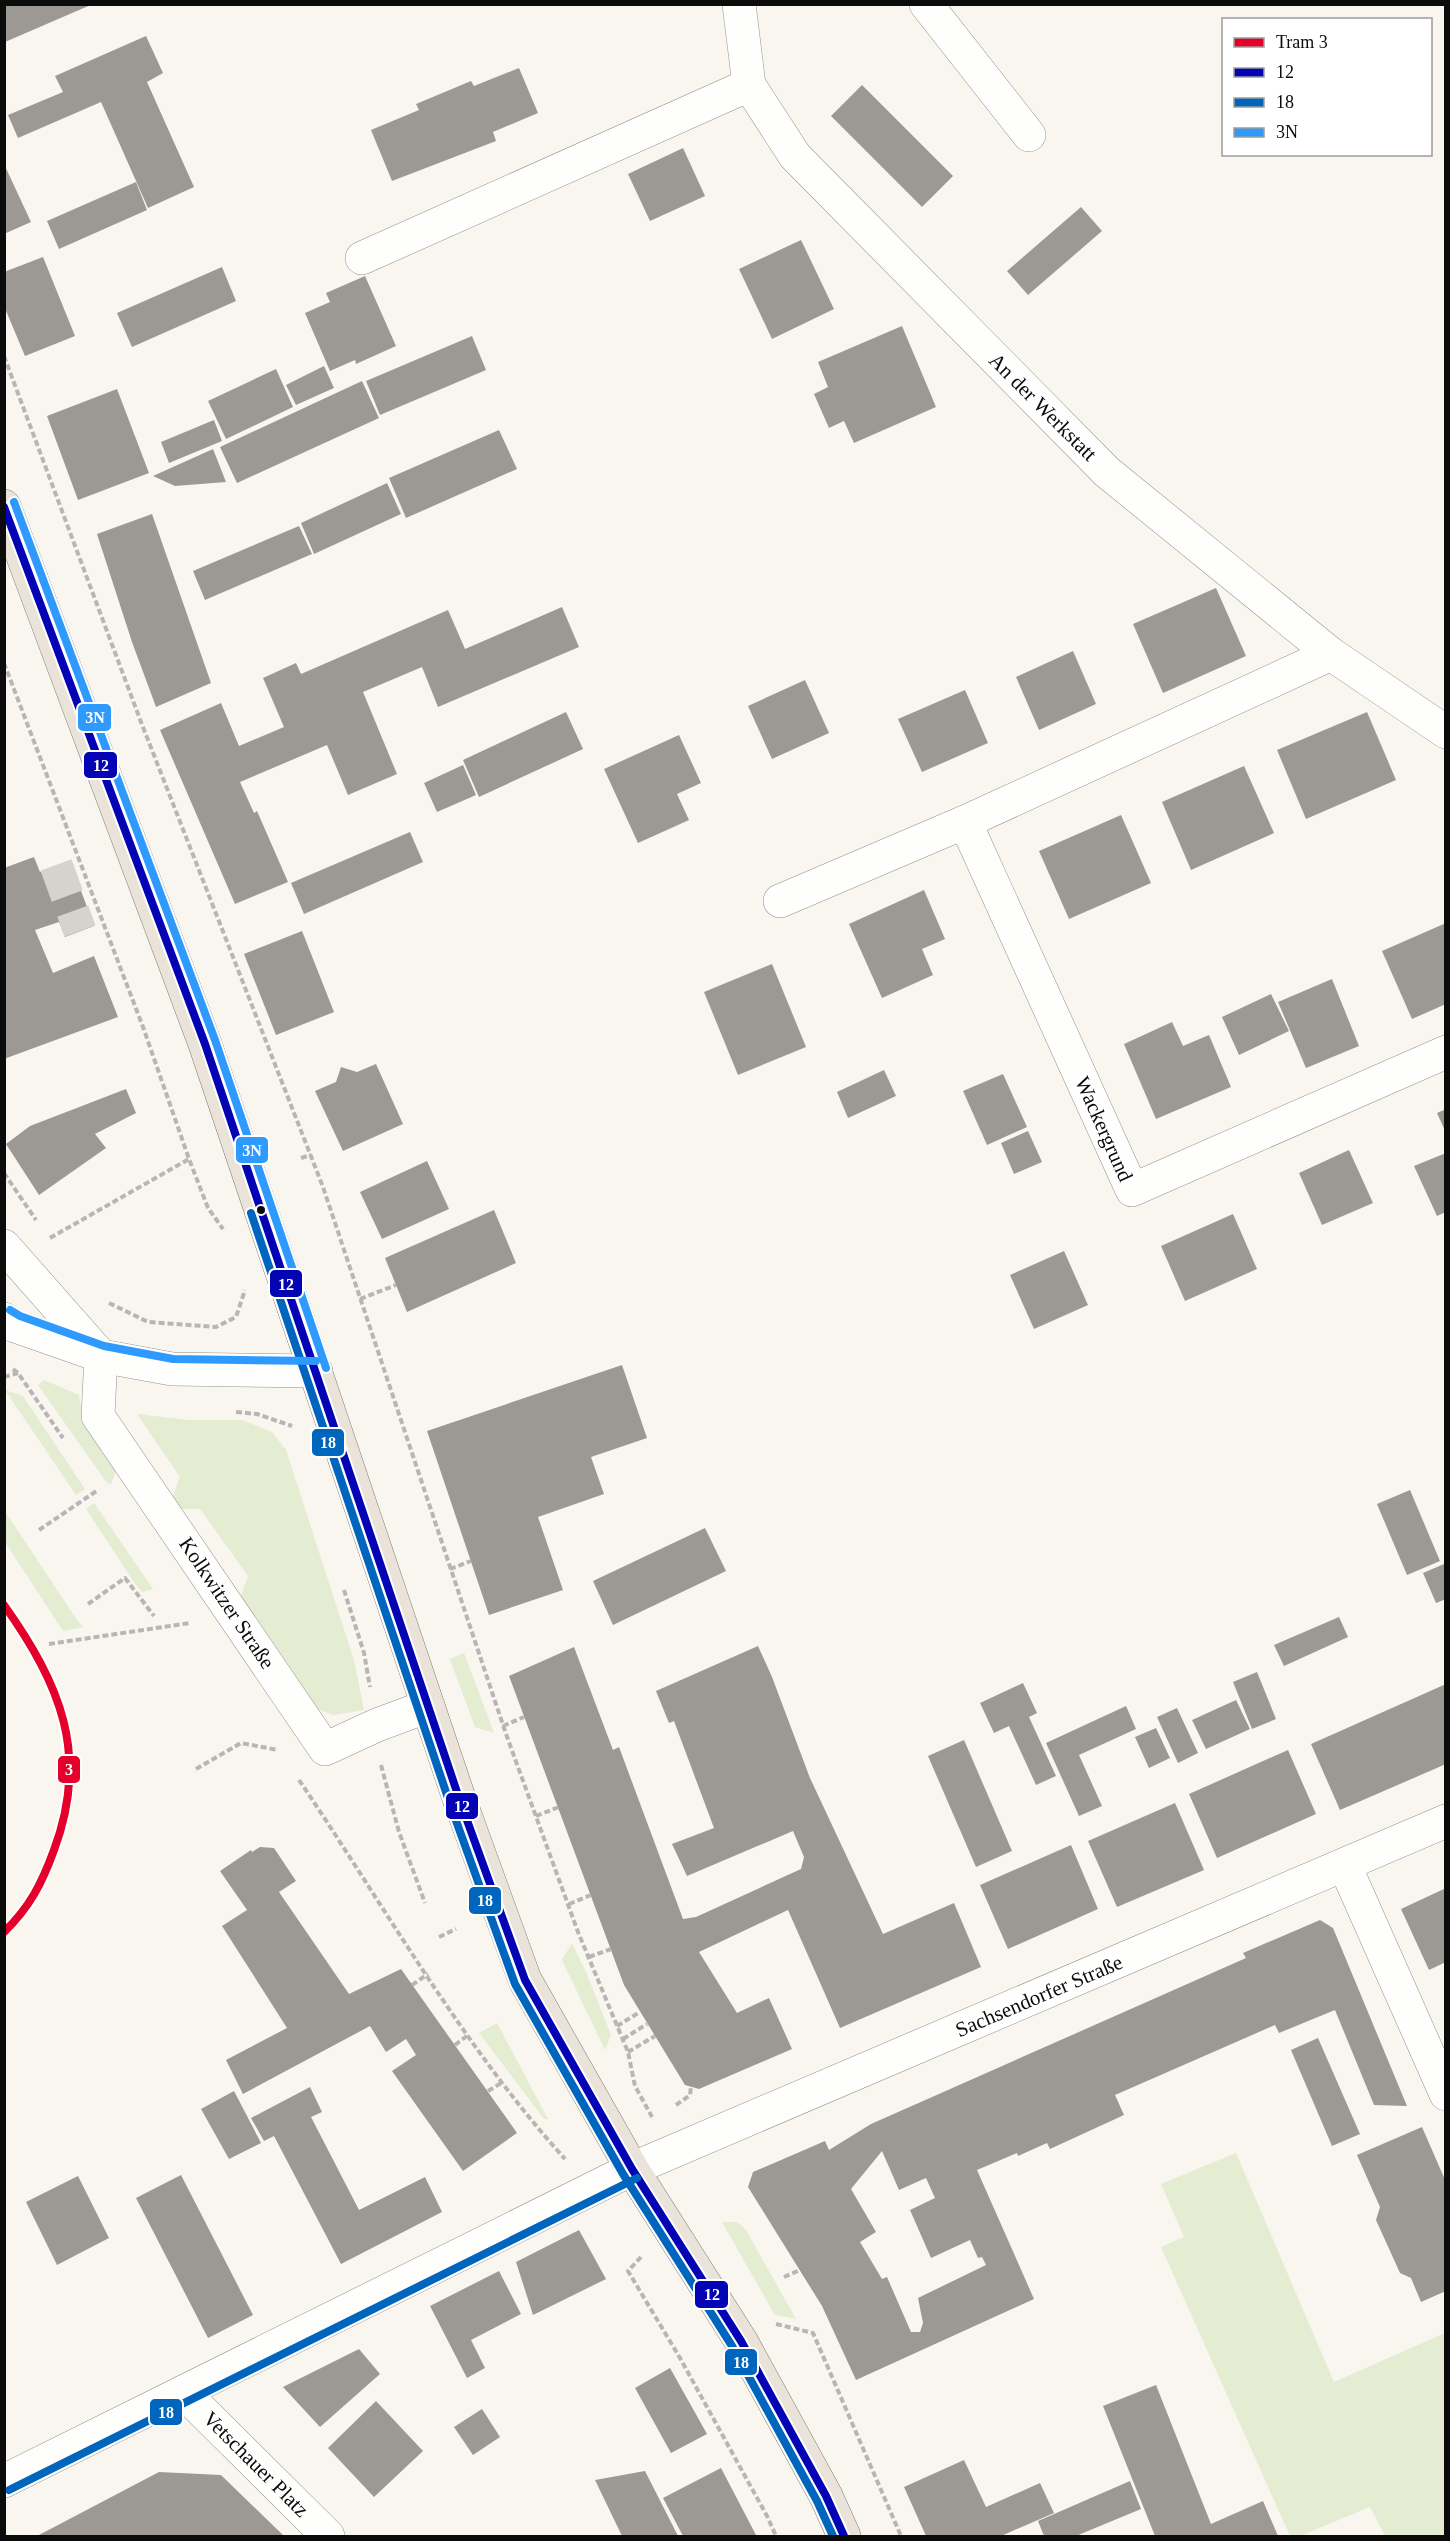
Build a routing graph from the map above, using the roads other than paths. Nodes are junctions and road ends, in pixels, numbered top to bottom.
1 (739, 4) edge
2 (926, 4) edge
3 (748, 86) junction
4 (1029, 135) dead end
5 (362, 258) dead end
6 (4, 506) edge
7 (1331, 654) junction
8 (1446, 732) edge
9 (965, 822) junction
10 (780, 901) dead end
11 (1446, 1052) edge
12 (4, 1246) edge
13 (53, 1303) junction
14 (8, 1326) edge
15 (101, 1356) junction
16 (316, 1371) junction
17 (428, 1706) junction
18 (1446, 1821) edge
19 (1345, 1866) junction
20 (1446, 2094) edge
21 (632, 2169) junction
22 (183, 2392) junction
23 (4, 2481) edge
24 (328, 2536) edge
25 (843, 2536) edge

1 - 3 street, An der Werkstatt
2 - 4 street
3 - 5 street
3 - 7 street, An der Werkstatt
6 - 16 main road
7 - 8 street, An der Werkstatt
7 - 9 street
9 - 10 street
9 - 11 street, Wackergrund
12 - 13 street
13 - 14 street
13 - 15 street
14 - 15 street
15 - 16 street
15 - 17 street, Kolkwitzer Straße
16 - 17 main road
17 - 21 main road
18 - 19 street, Sachsendorfer Straße
19 - 20 street
19 - 21 street, Sachsendorfer Straße
21 - 22 street, Sachsendorfer Straße
21 - 25 main road
22 - 23 street, Sachsendorfer Straße
22 - 24 street, Vetschauer Platz

